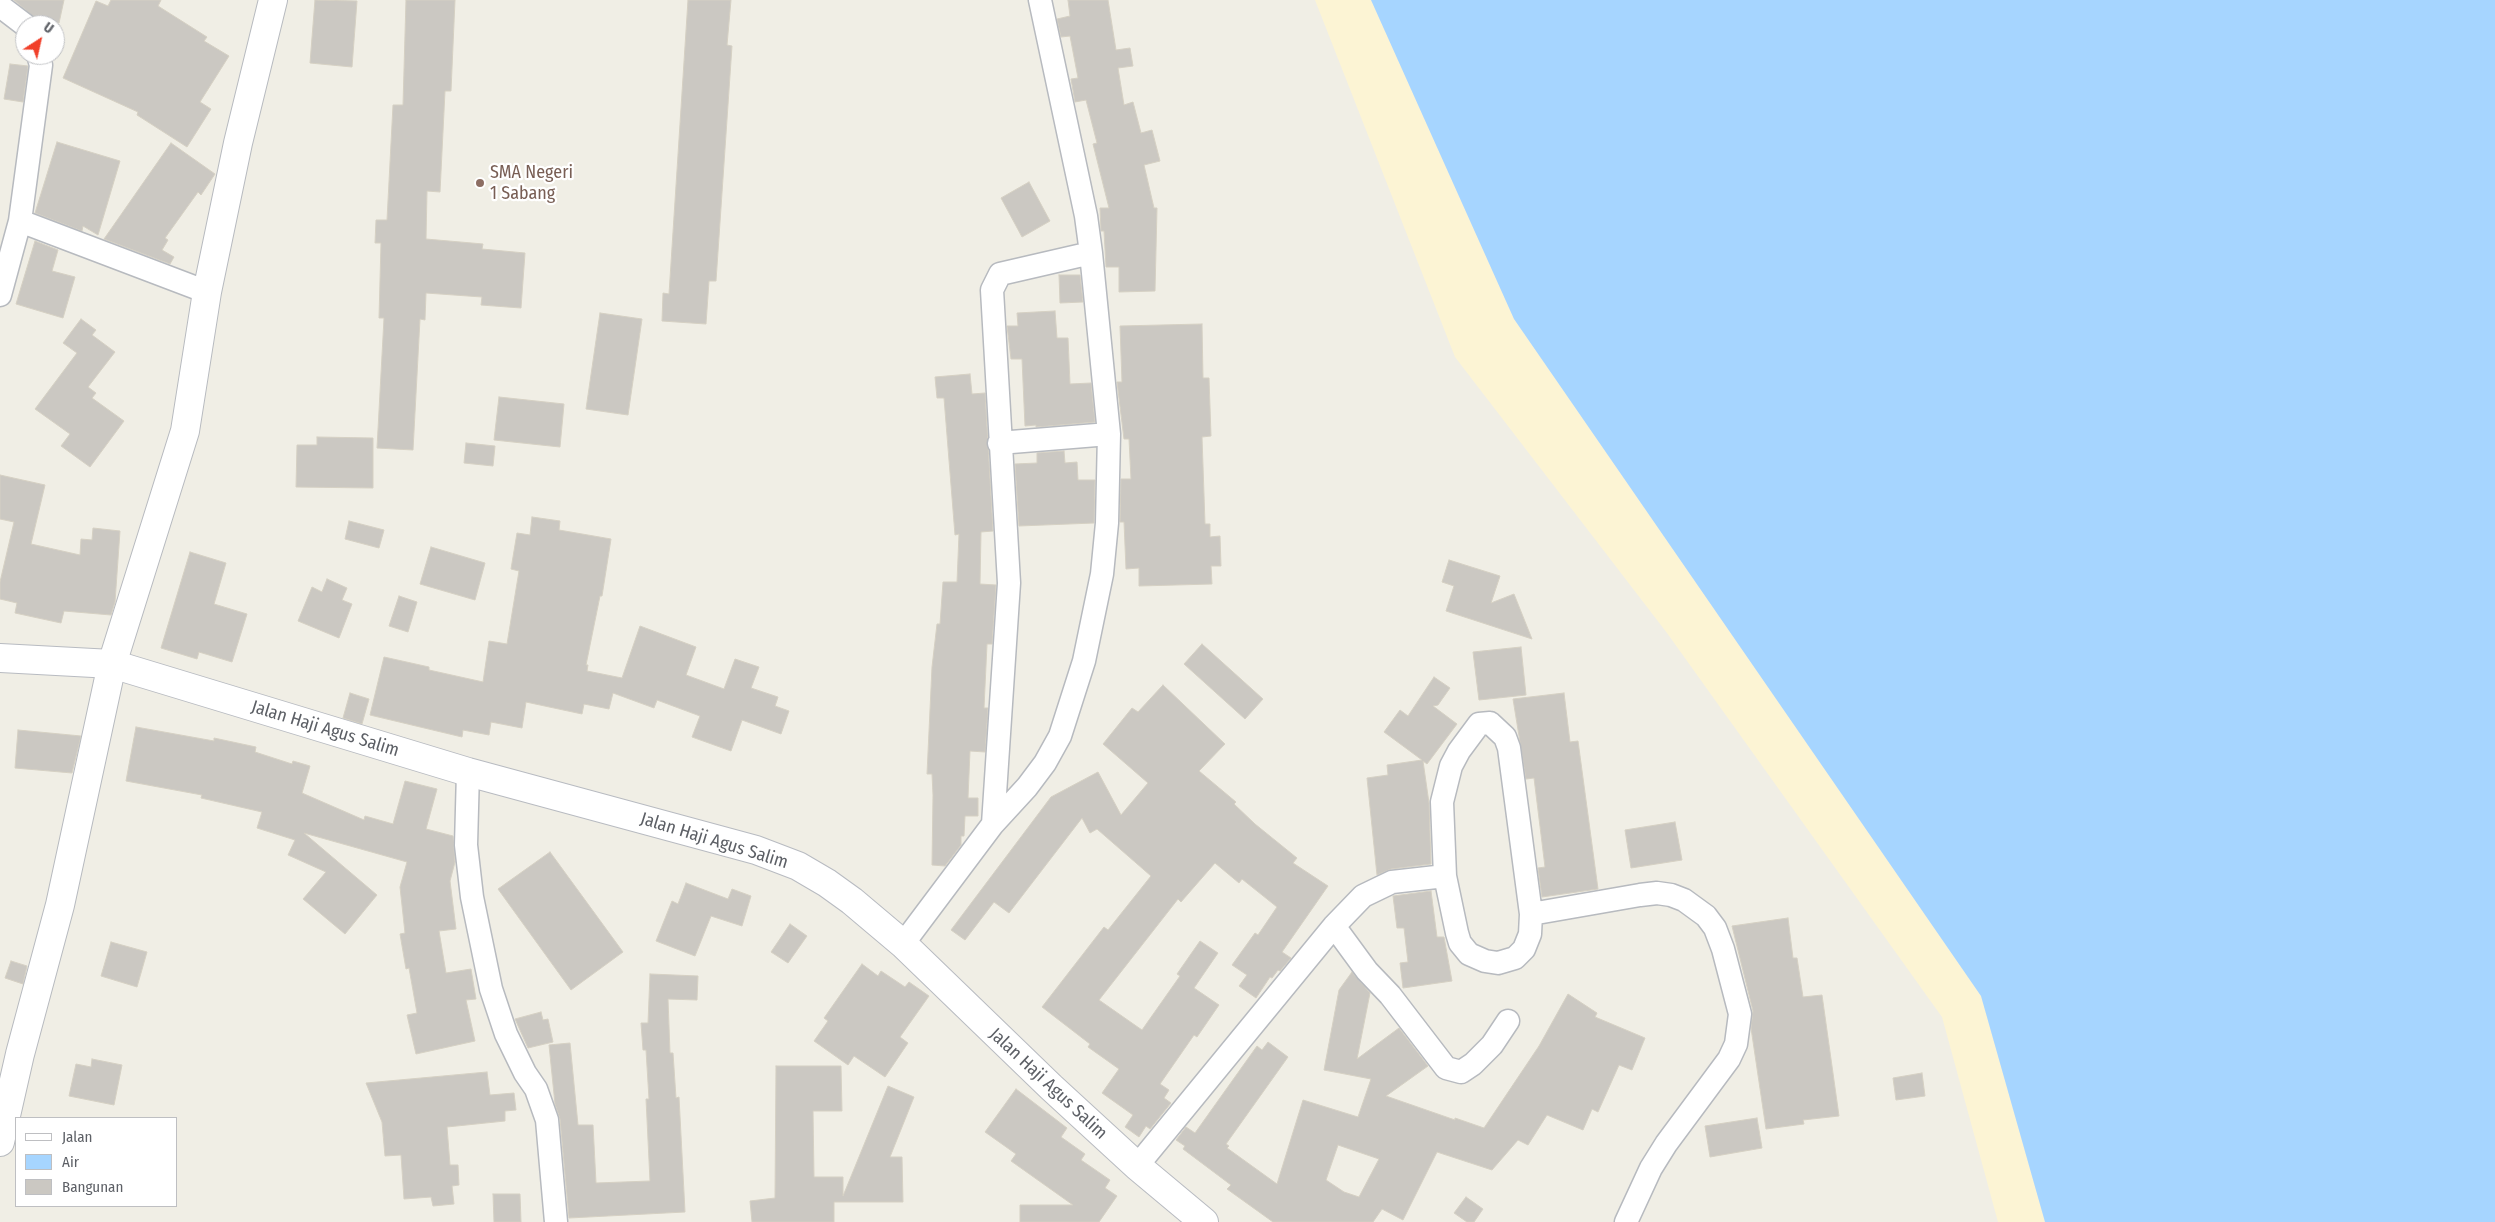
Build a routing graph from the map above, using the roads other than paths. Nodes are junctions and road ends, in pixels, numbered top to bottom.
1 (273, 0) edge
2 (1040, 0) edge
3 (0, 6) edge
4 (15, 17) edge
5 (41, 65) edge
6 (20, 221) junction
7 (1091, 253) junction
8 (207, 292) junction
9 (0, 295) edge
10 (1109, 434) junction
11 (999, 443) junction
12 (0, 658) edge
13 (112, 664) junction
14 (468, 772) junction
15 (993, 824) junction
16 (1445, 876) junction
17 (1531, 914) junction
18 (1334, 926) junction
19 (903, 944) junction
20 (1508, 1020) dead end
21 (0, 1142) edge
22 (1137, 1166) junction
23 (556, 1222) edge
24 (1204, 1222) edge
25 (1626, 1222) edge

1 - 8 main road
2 - 7 street
3 - 4 street
5 - 6 street
6 - 8 street
6 - 9 street
7 - 10 street
7 - 11 street
8 - 13 main road
10 - 11 street
10 - 15 street
11 - 15 street
12 - 13 main road, Jalan Haji Agus Salim
13 - 14 main road, Jalan Haji Agus Salim
13 - 21 main road
14 - 19 main road, Jalan Haji Agus Salim
14 - 23 street
15 - 19 street
16 - 17 street
16 - 17 street
16 - 18 street
17 - 25 street
18 - 20 street
18 - 22 street
19 - 22 main road, Jalan Haji Agus Salim
22 - 24 main road, Jalan Haji Agus Salim

